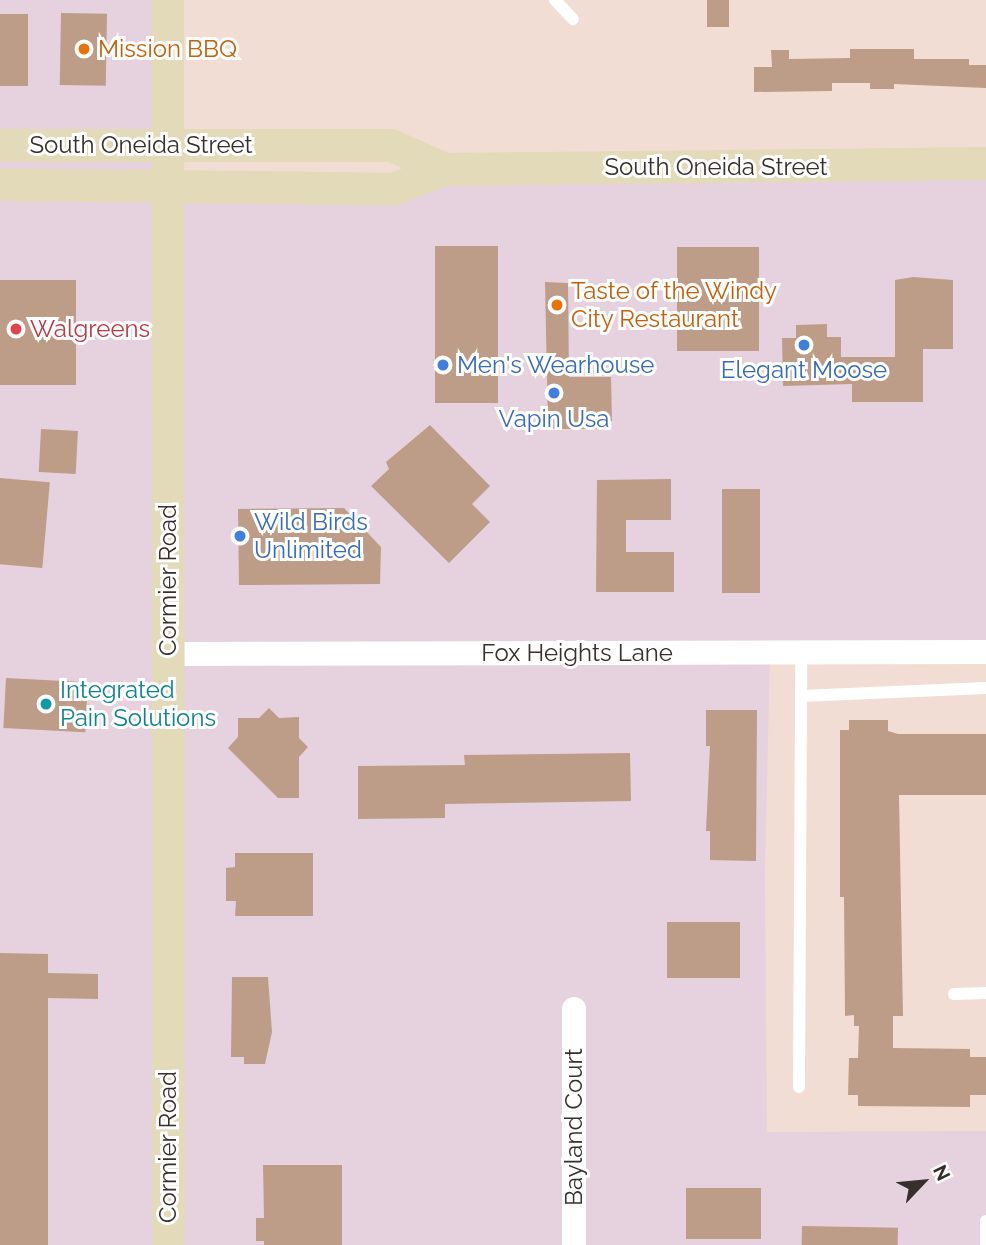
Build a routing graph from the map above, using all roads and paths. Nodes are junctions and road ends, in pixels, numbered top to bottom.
1 (167, 0) edge
2 (555, 0) edge
3 (573, 19) dead end
4 (0, 145) edge
5 (167, 147) junction
6 (986, 163) edge
7 (445, 169) junction
8 (0, 184) edge
9 (167, 187) junction
10 (801, 652) junction
11 (986, 652) edge
12 (168, 654) junction
13 (986, 688) edge
14 (801, 696) junction
15 (986, 993) edge
16 (954, 994) dead end
17 (574, 1009) dead end
18 (799, 1087) dead end
19 (986, 1221) edge
20 (168, 1245) edge
21 (574, 1245) edge
22 (986, 1245) edge

1 - 5 street, Cormier Road
2 - 3 lane
4 - 5 street, South Oneida Street
5 - 7 street, South Oneida Street
5 - 9 street, Cormier Road
6 - 7 street, South Oneida Street
7 - 9 street, South Oneida Street
8 - 9 street, South Oneida Street
9 - 12 street, Cormier Road
10 - 11 street, Fox Heights Lane
10 - 12 street, Fox Heights Lane
10 - 14 lane
12 - 20 street, Cormier Road
13 - 14 lane
14 - 18 lane
15 - 16 lane
17 - 21 street, Bayland Court
19 - 22 lane

